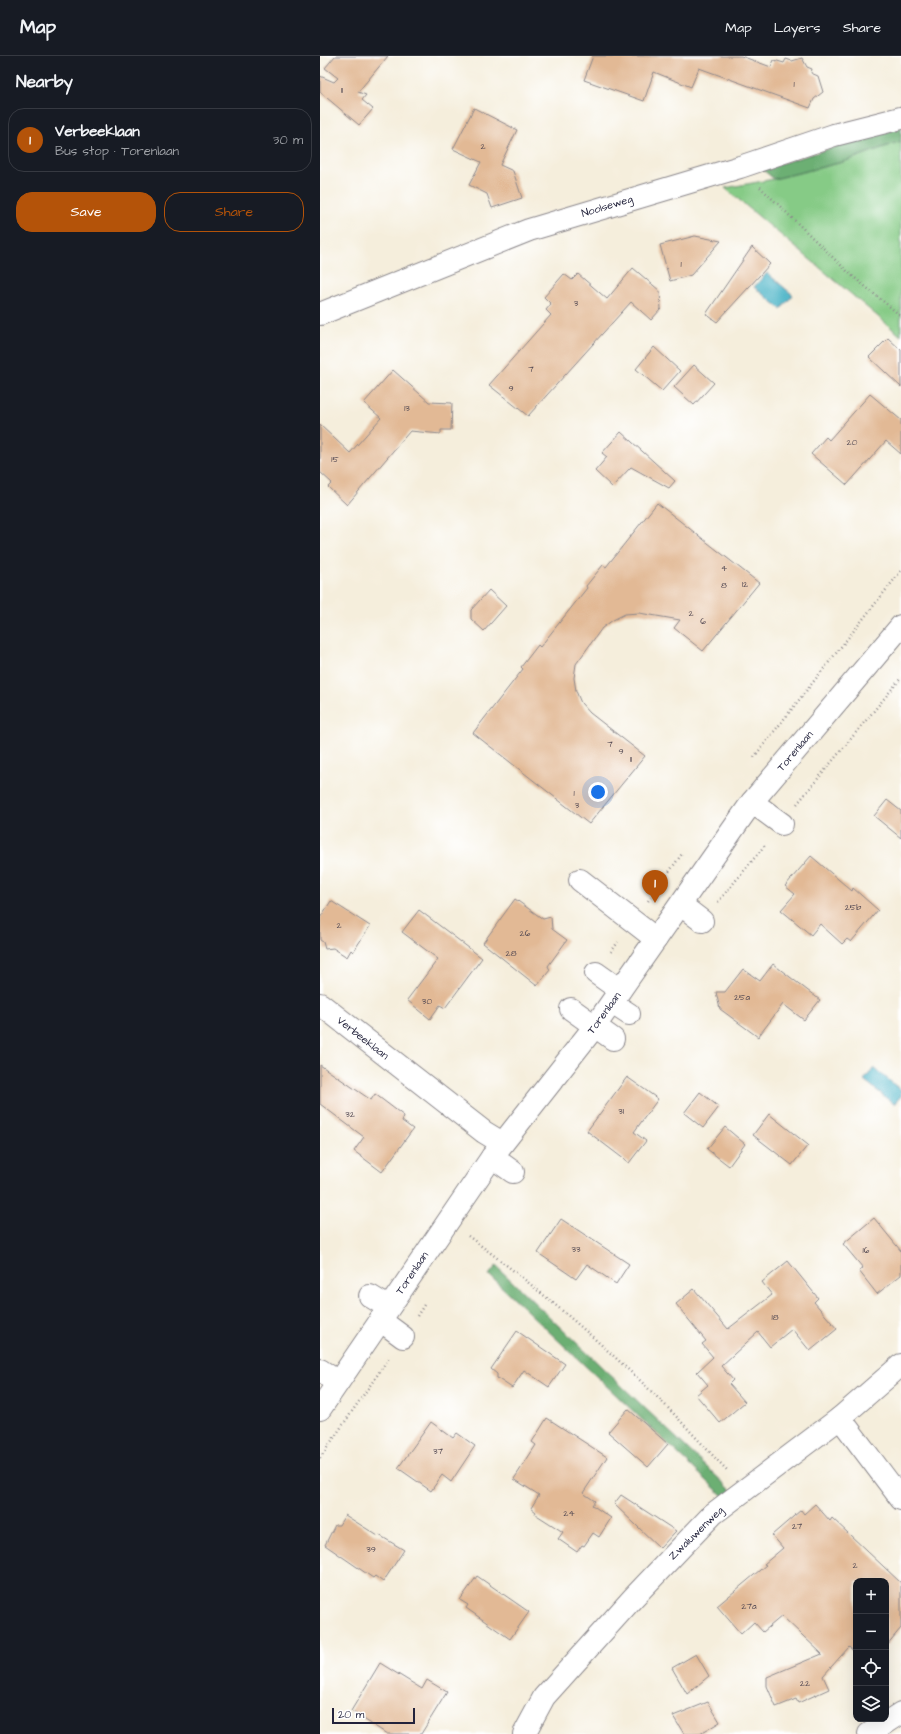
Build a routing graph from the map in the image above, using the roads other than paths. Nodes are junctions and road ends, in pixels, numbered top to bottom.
1 (901, 118) edge
2 (320, 314) edge
3 (901, 626) edge
4 (752, 802) junction
5 (782, 824) dead end
6 (580, 880) dead end
7 (681, 905) junction
8 (702, 921) dead end
9 (656, 939) junction
10 (596, 973) dead end
11 (620, 1002) junction
12 (320, 1004) edge
13 (571, 1009) dead end
14 (595, 1026) junction
15 (613, 1039) dead end
16 (497, 1150) junction
17 (513, 1172) dead end
18 (370, 1296) dead end
19 (384, 1314) junction
20 (403, 1337) dead end
21 (901, 1365) edge
22 (329, 1376) edge
23 (320, 1409) edge
24 (840, 1418) junction
25 (901, 1499) edge
26 (901, 1713) edge
27 (524, 1734) edge
28 (869, 1734) edge

1 - 2 street, Noolseweg
3 - 4 street, Torenlaan
4 - 5 street
4 - 7 street, Torenlaan
6 - 9 street
7 - 8 street
7 - 9 street, Torenlaan
9 - 11 street, Torenlaan
10 - 11 street
11 - 14 street, Torenlaan
12 - 16 street, Verbeeklaan
13 - 14 street
14 - 15 street
14 - 16 street, Torenlaan
16 - 17 street, Verbeeklaan
16 - 19 street, Torenlaan
18 - 19 street
19 - 20 street
19 - 22 street, Torenlaan
21 - 24 street, Zwaluwenweg
22 - 23 street, Torenlaan
24 - 25 street
24 - 27 street, Zwaluwenweg
26 - 28 street

